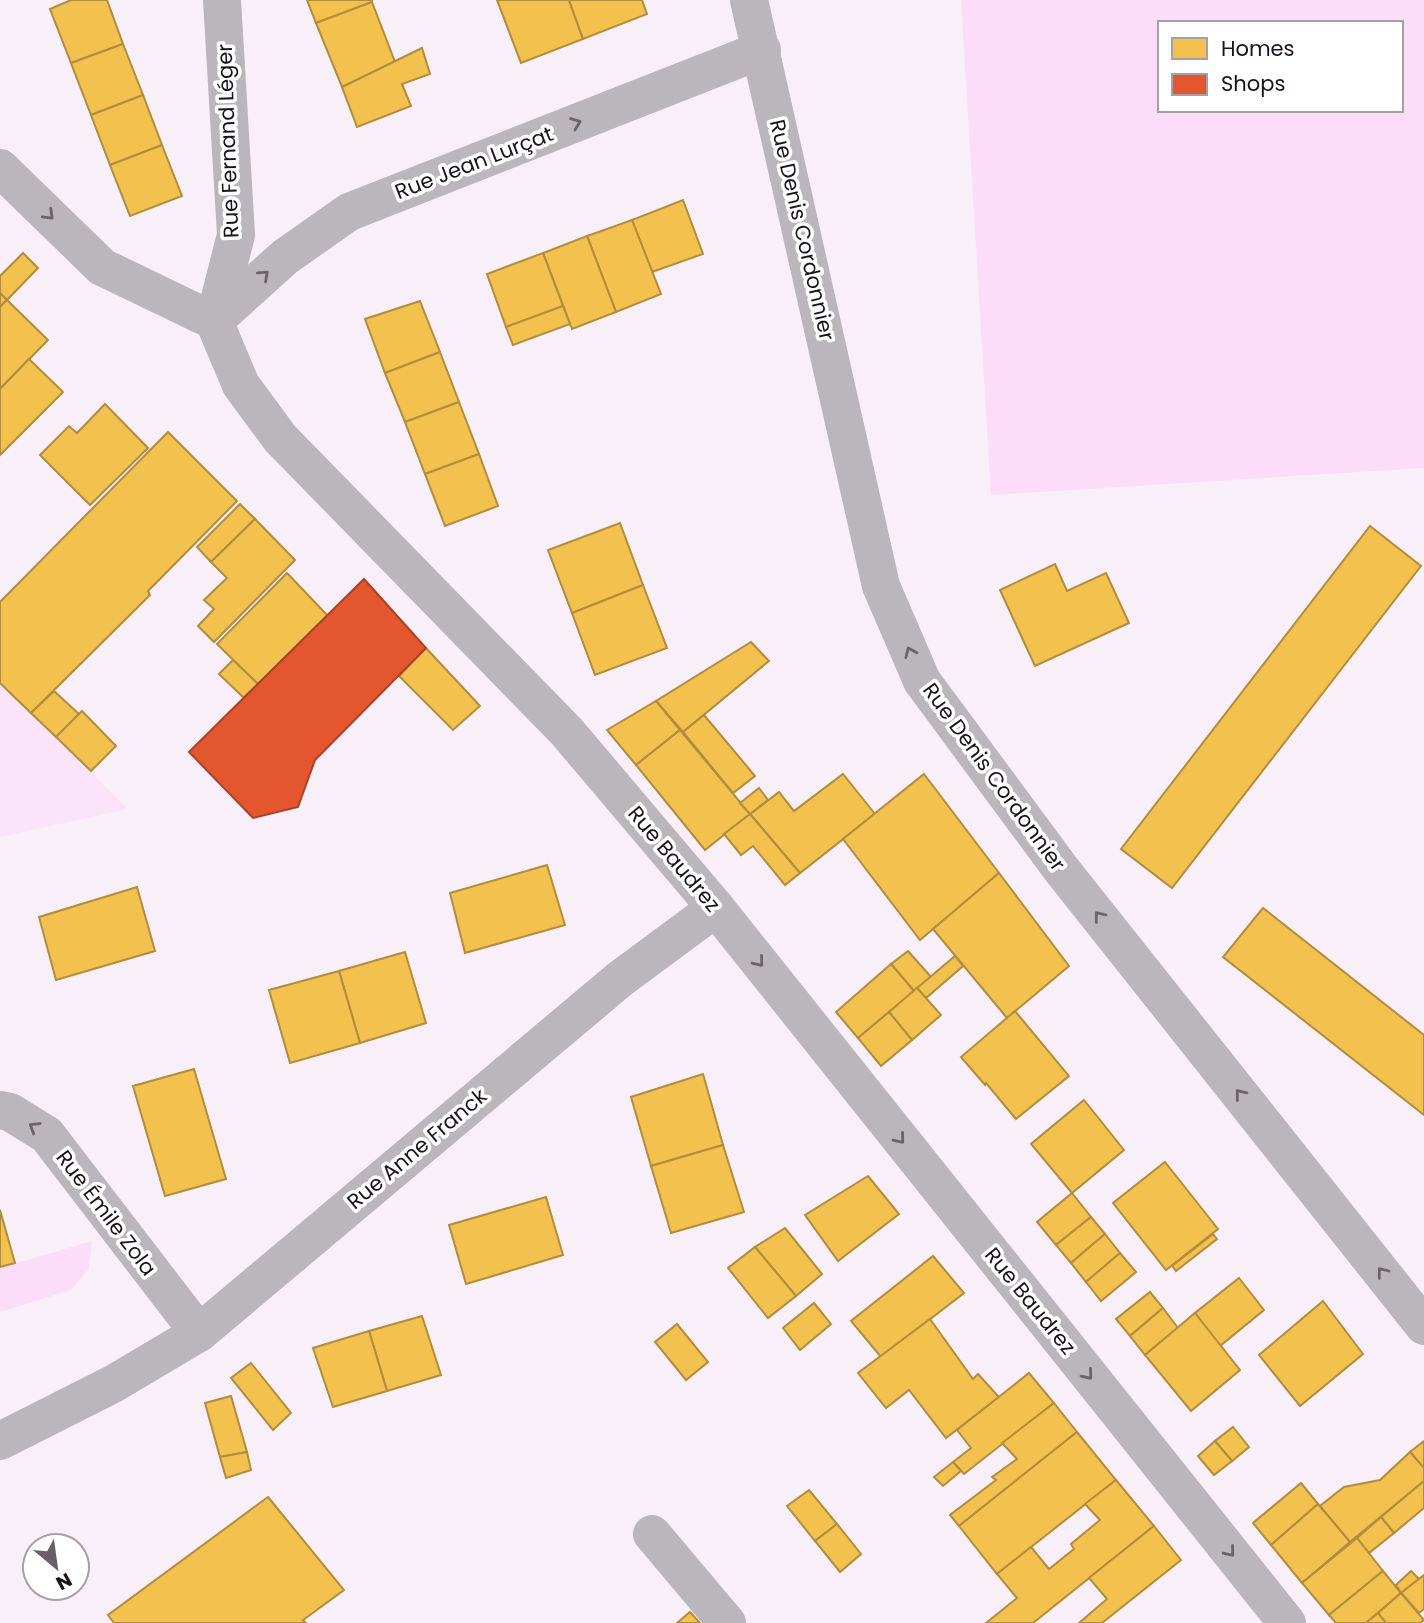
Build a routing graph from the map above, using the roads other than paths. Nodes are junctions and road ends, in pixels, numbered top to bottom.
1 (222, 0) edge
2 (749, 0) edge
3 (762, 50) junction
4 (0, 168) edge
5 (214, 321) junction
6 (716, 908) junction
7 (0, 1110) edge
8 (1424, 1326) edge
9 (199, 1333) junction
10 (0, 1441) edge
11 (652, 1534) dead end
12 (727, 1623) edge
13 (1287, 1623) edge

1 - 5 street, Rue Fernand Léger
2 - 3 street, Rue Denis Cordonnier
5 -> 3 street, Rue Jean Lurçat
8 -> 3 street, Rue Denis Cordonnier
4 -> 5 street
5 - 6 street, Rue Baudrez
6 - 9 street, Rue Anne Franck
6 -> 13 street, Rue Baudrez
9 -> 7 street, Rue Émile Zola
9 - 10 street, Rue Anne Franck
11 - 12 street

